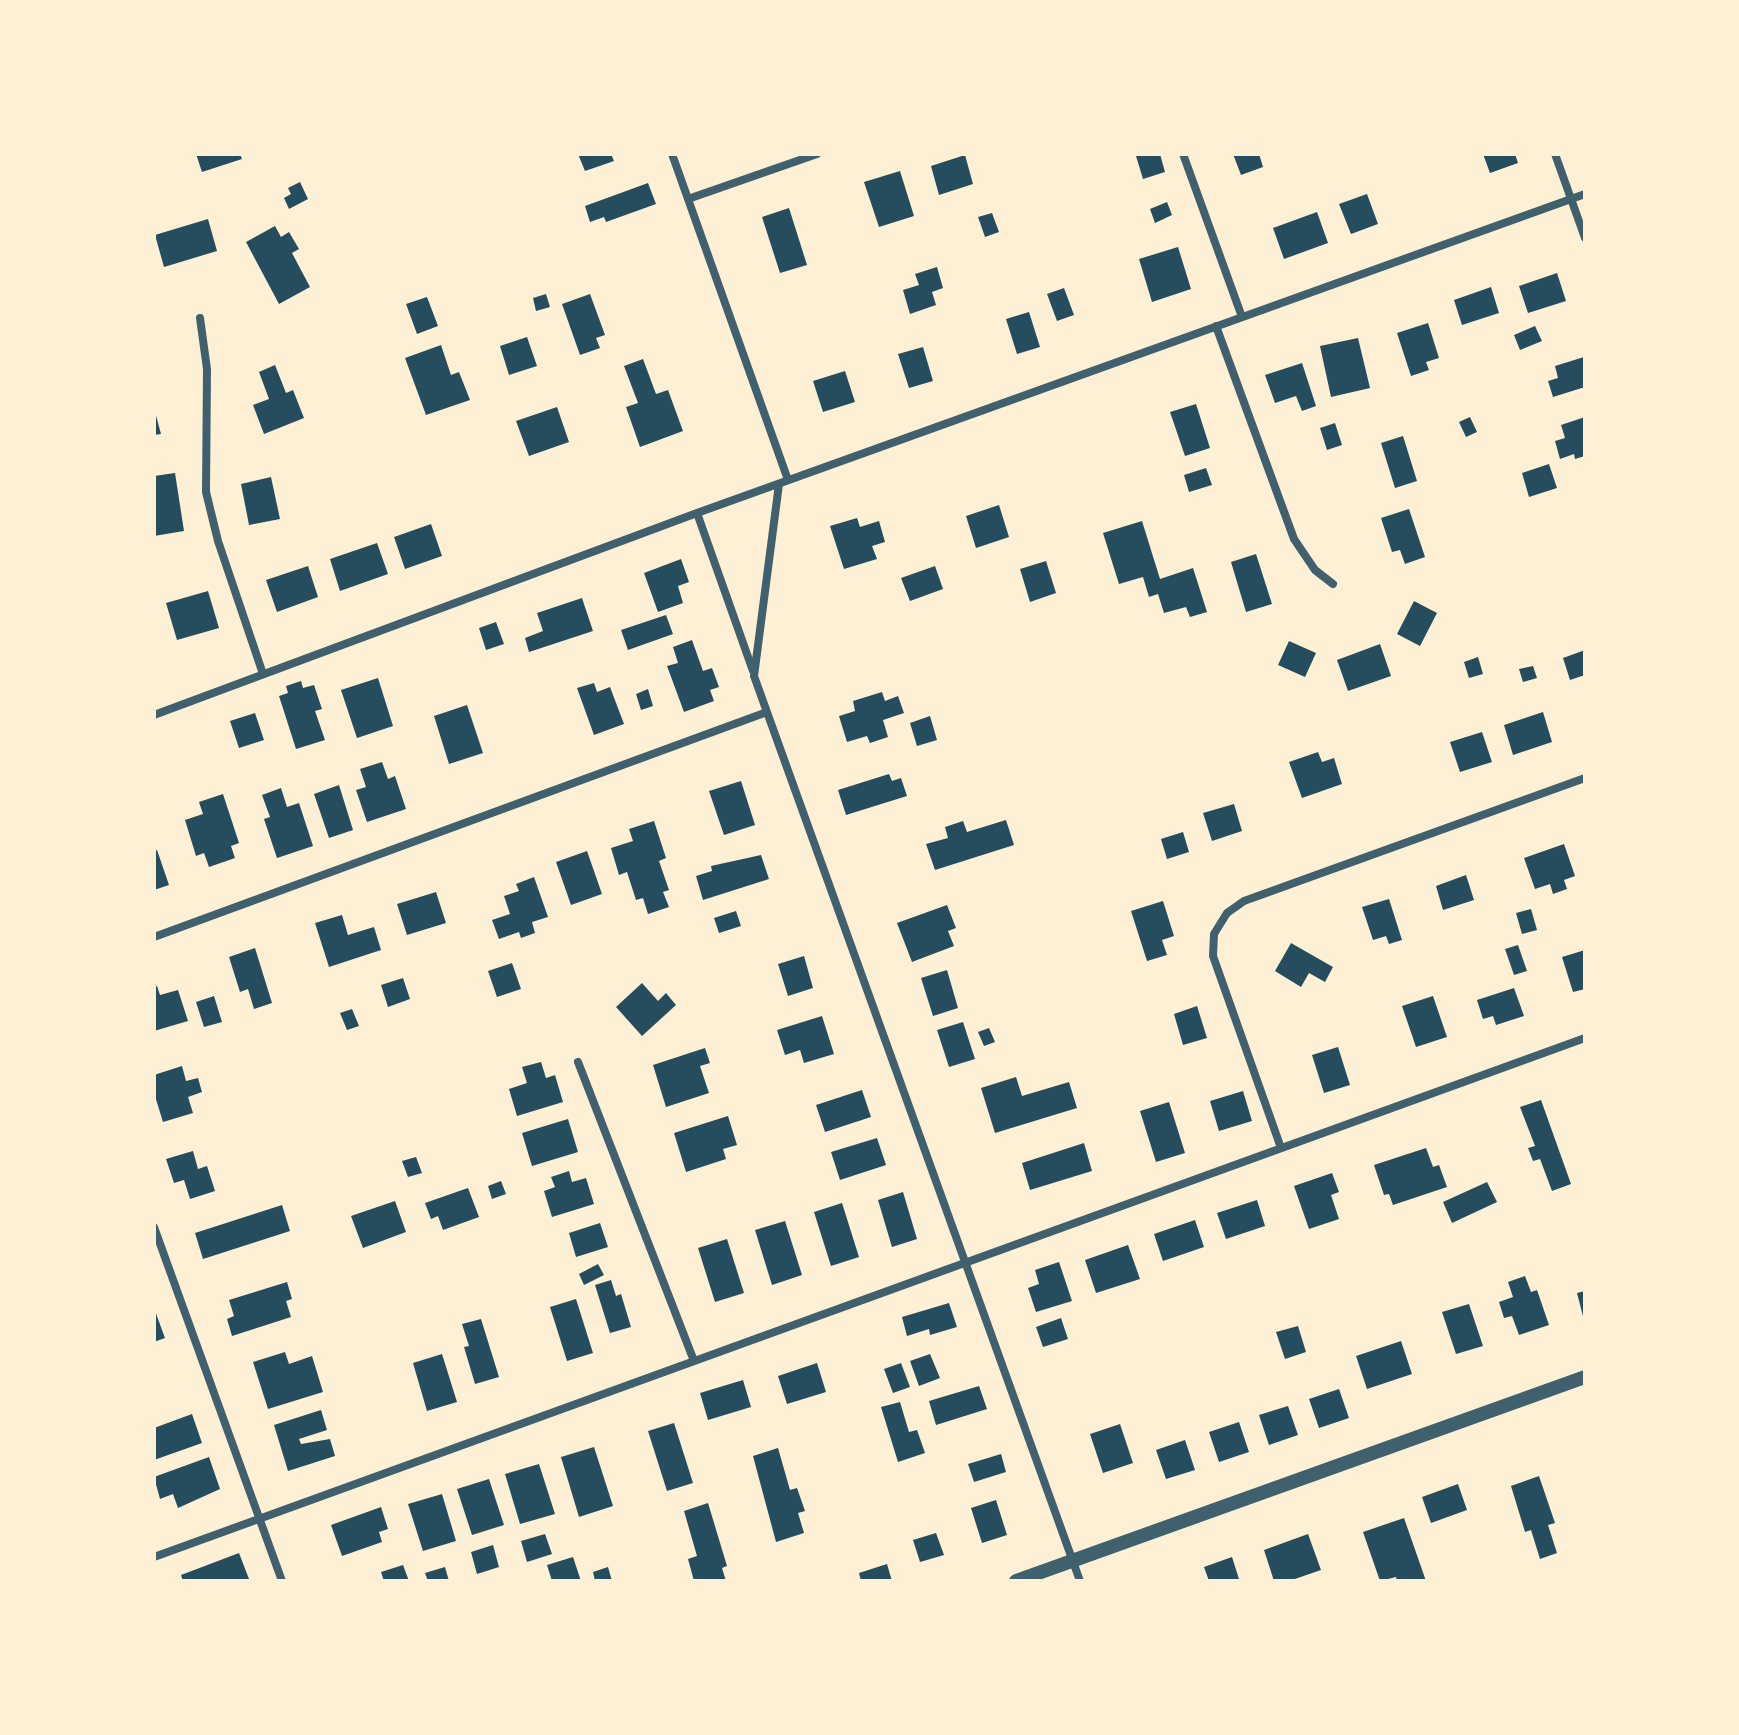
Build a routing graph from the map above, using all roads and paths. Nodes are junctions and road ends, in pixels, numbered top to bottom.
1 (672, 154) edge
2 (817, 154) edge
3 (1183, 154) edge
4 (1555, 154) edge
5 (1585, 194) edge
6 (688, 199) junction
7 (1571, 199) junction
8 (1585, 238) edge
9 (1242, 317) junction
10 (200, 318) dead end
11 (1216, 326) junction
12 (788, 480) junction
13 (779, 484) junction
14 (697, 513) junction
15 (1333, 584) dead end
16 (263, 674) junction
17 (754, 676) junction
18 (767, 712) junction
19 (154, 715) edge
20 (1585, 778) edge
21 (154, 937) edge
22 (1585, 1038) edge
23 (578, 1062) dead end
24 (1281, 1148) junction
25 (154, 1227) edge
26 (966, 1263) junction
27 (694, 1361) junction
28 (1585, 1377) edge
29 (259, 1519) junction
30 (154, 1557) edge
31 (1073, 1561) junction
32 (282, 1581) edge
33 (1016, 1581) edge
34 (1080, 1581) edge

1 - 6 street
2 - 6 street
3 - 9 street
4 - 7 street
5 - 7 street
6 - 12 street
7 - 8 street
7 - 9 street
9 - 11 street
10 - 16 street
11 - 12 street
11 - 15 street
12 - 13 street
13 - 14 street
13 - 17 street
14 - 16 street
14 - 17 street
16 - 19 street
17 - 18 street
18 - 21 street
18 - 26 street
20 - 24 street
22 - 24 street
23 - 27 street
24 - 26 street
25 - 29 street
26 - 27 street
26 - 31 street
27 - 29 street
28 - 31 street
29 - 30 street
29 - 32 street
31 - 33 street
31 - 34 street

